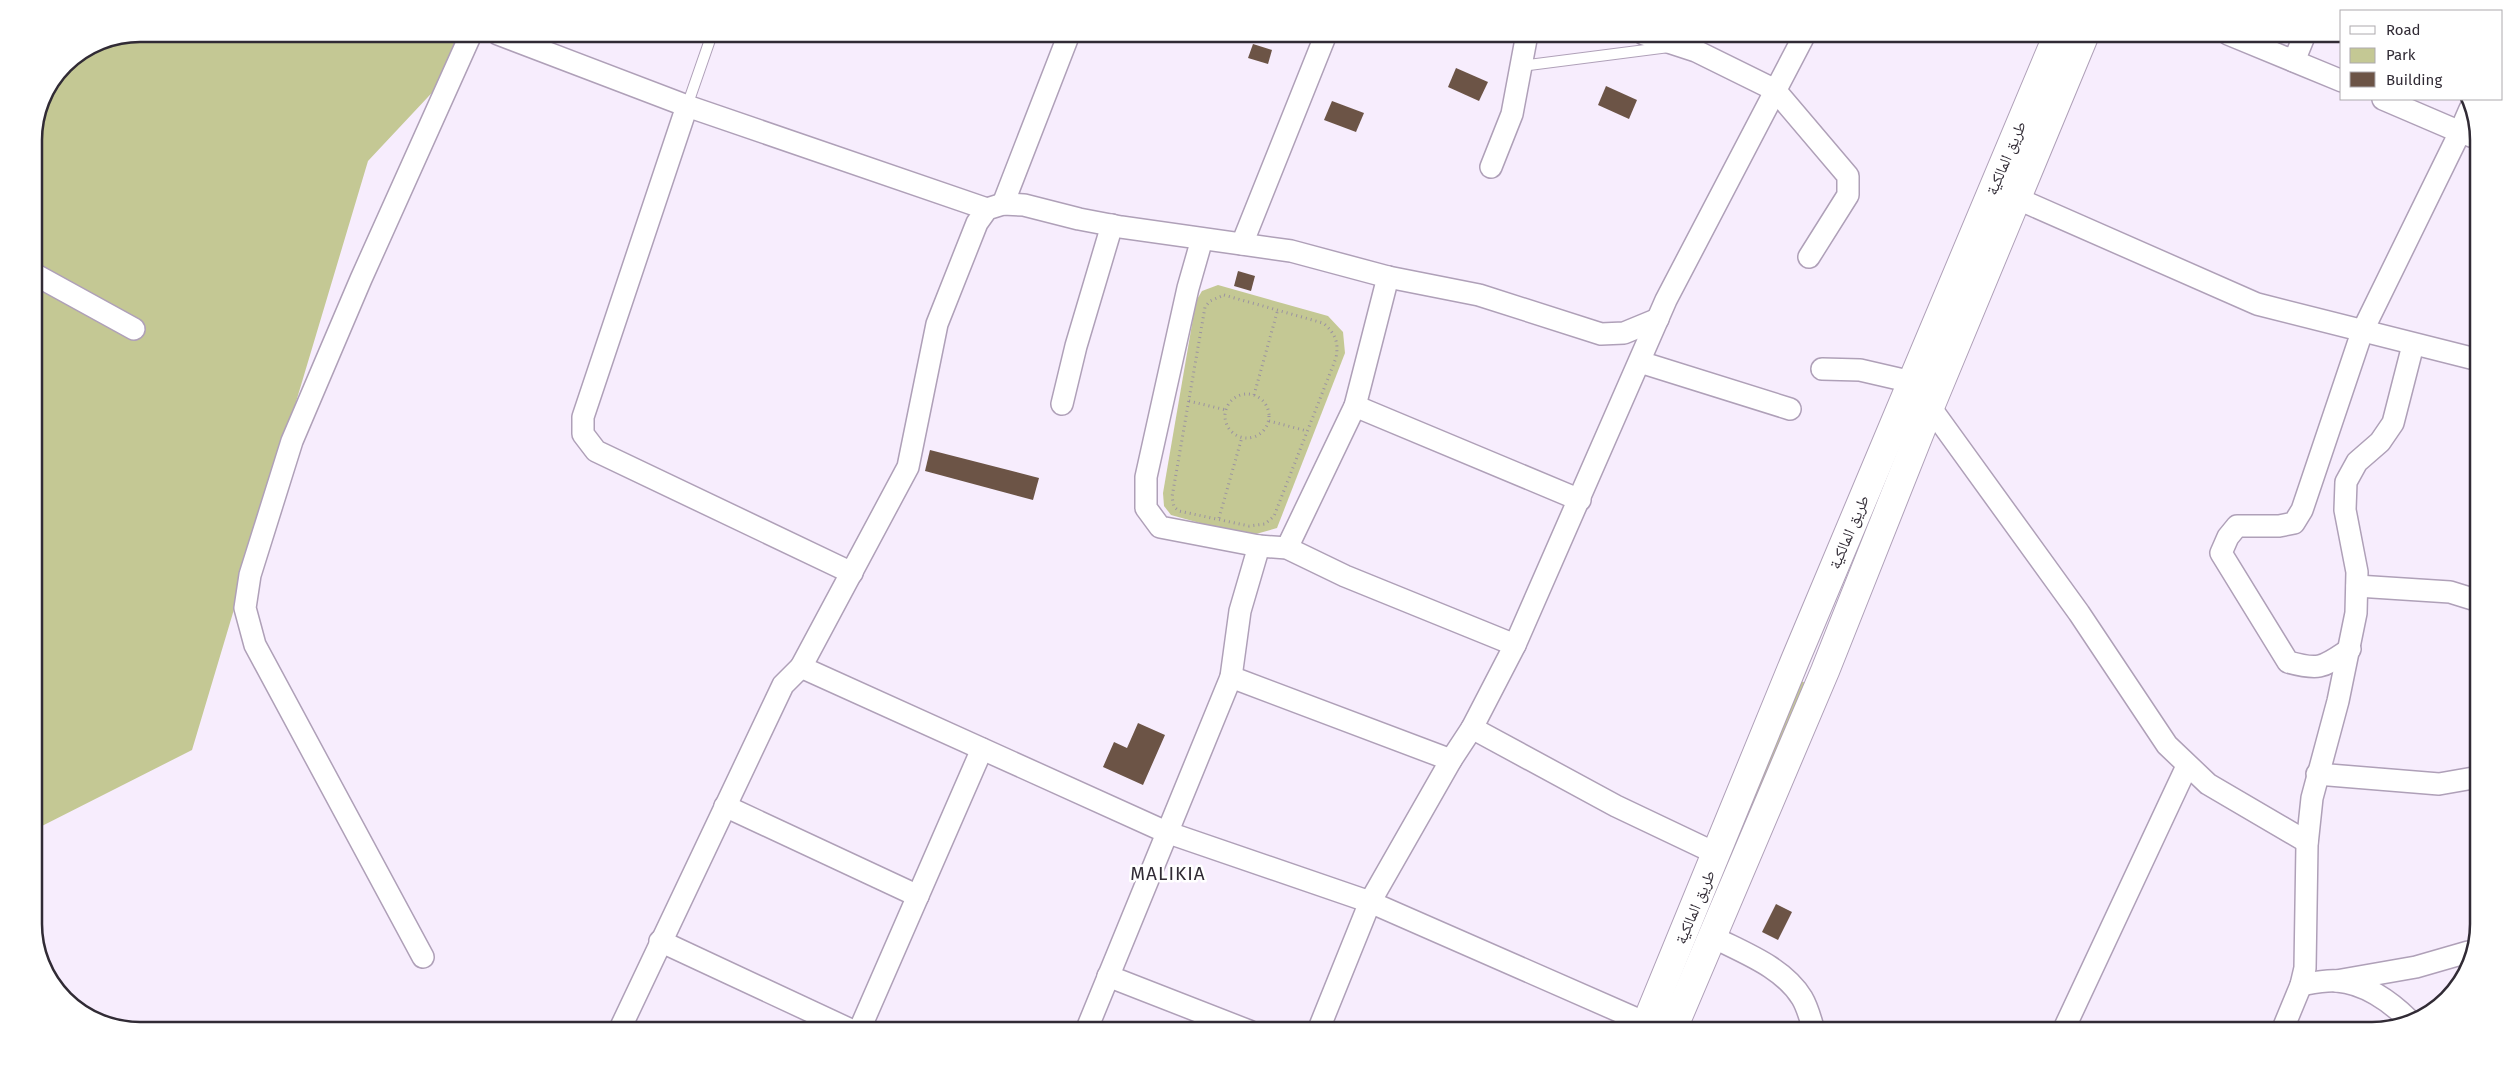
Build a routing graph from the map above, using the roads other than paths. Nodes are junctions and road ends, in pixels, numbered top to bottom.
1 (467, 42) edge
2 (519, 42) edge
3 (709, 42) edge
4 (1066, 42) edge
5 (1323, 42) edge
6 (1526, 42) edge
7 (1668, 42) edge
8 (1801, 42) edge
9 (2056, 42) edge
10 (2080, 42) edge
11 (2248, 42) edge
12 (2302, 42) edge
13 (1680, 46) junction
14 (2294, 61) junction
15 (1521, 66) junction
16 (2340, 80) edge
17 (1775, 90) junction
18 (2385, 100) edge
19 (687, 106) junction
20 (2470, 135) edge
21 (2021, 153) junction
22 (1491, 167) dead end
23 (2016, 198) junction
24 (995, 207) junction
25 (1112, 225) junction
26 (1202, 239) junction
27 (1242, 244) junction
28 (1809, 257) dead end
29 (1388, 278) junction
30 (43, 279) edge
31 (1658, 319) junction
32 (134, 329) dead end
33 (2362, 332) junction
34 (2413, 344) junction
35 (2470, 358) edge
36 (1640, 362) junction
37 (1822, 369) dead end
38 (1912, 382) junction
39 (1062, 404) dead end
40 (1354, 406) junction
41 (1930, 407) junction
42 (1790, 409) dead end
43 (1580, 500) junction
44 (1259, 546) junction
45 (1287, 548) junction
46 (852, 573) junction
47 (2357, 586) junction
48 (2470, 598) edge
49 (1515, 645) junction
50 (2350, 648) junction
51 (1796, 658) junction
52 (801, 668) junction
53 (1825, 671) junction
54 (1231, 677) junction
55 (1472, 728) junction
56 (982, 749) junction
57 (1451, 760) junction
58 (2187, 766) junction
59 (2317, 774) junction
60 (2470, 779) edge
61 (725, 806) junction
62 (1166, 832) junction
63 (2307, 842) junction
64 (1717, 854) junction
65 (918, 896) junction
66 (1370, 902) junction
67 (1713, 936) junction
68 (660, 941) junction
69 (2466, 953) edge
70 (423, 957) dead end
71 (1108, 976) junction
72 (2336, 981) junction
73 (2301, 985) junction
74 (2405, 1017) edge
75 (623, 1022) edge
76 (834, 1022) edge
77 (863, 1022) edge
78 (1090, 1022) edge
79 (1226, 1022) edge
80 (1322, 1022) edge
81 (1633, 1022) edge
82 (1646, 1022) edge
83 (1676, 1022) edge
84 (1811, 1022) edge
85 (2068, 1022) edge
86 (2286, 1022) edge

1 - 70 street
2 - 19 street
3 - 19 lane
4 - 24 street
5 - 27 street
6 - 15 street
7 - 13 street
8 - 17 street
9 - 21 main road, طريق المالكية
10 - 21 main road, طريق المالكية
11 - 14 street
12 - 14 street
13 - 15 lane
13 - 17 street
14 - 16 street
15 - 22 street
17 - 28 street
17 - 31 street
18 - 20 street
19 - 24 street
19 - 46 street
20 - 33 street
21 - 23 main road, طريق المالكية
21 - 38 main road, طريق المالكية
23 - 33 street
23 - 41 main road, طريق المالكية
24 - 25 street
24 - 46 street
25 - 26 street
25 - 39 street
26 - 27 street
26 - 44 street
27 - 29 street
29 - 31 street
29 - 40 street
30 - 32 street
31 - 36 street
33 - 34 street
33 - 50 street
34 - 35 street
34 - 47 street
36 - 42 street
36 - 43 street
37 - 38 street
38 - 51 main road, طريق المالكية
40 - 43 street
40 - 45 street
41 - 53 main road, طريق المالكية
41 - 58 street
43 - 49 street
44 - 45 street
44 - 54 street
45 - 49 street
46 - 52 street
47 - 48 street
47 - 50 street
49 - 55 street
50 - 59 street
51 - 53 main road
51 - 64 main road, طريق المالكية
52 - 56 street
52 - 61 street
53 - 67 main road, طريق المالكية
54 - 57 street
54 - 62 street
55 - 57 street
55 - 64 street
56 - 62 street
56 - 65 street
57 - 66 street
58 - 63 street
58 - 85 street
59 - 60 street
59 - 63 street
61 - 65 street
61 - 68 street
62 - 66 street
62 - 71 street
63 - 73 street
64 - 82 main road, طريق المالكية
65 - 77 street
66 - 80 street
66 - 81 street
67 - 83 main road, طريق المالكية
67 - 84 street
68 - 75 street
68 - 76 street
69 - 72 street
71 - 78 street
71 - 79 street
72 - 73 street
72 - 74 street
73 - 86 street

